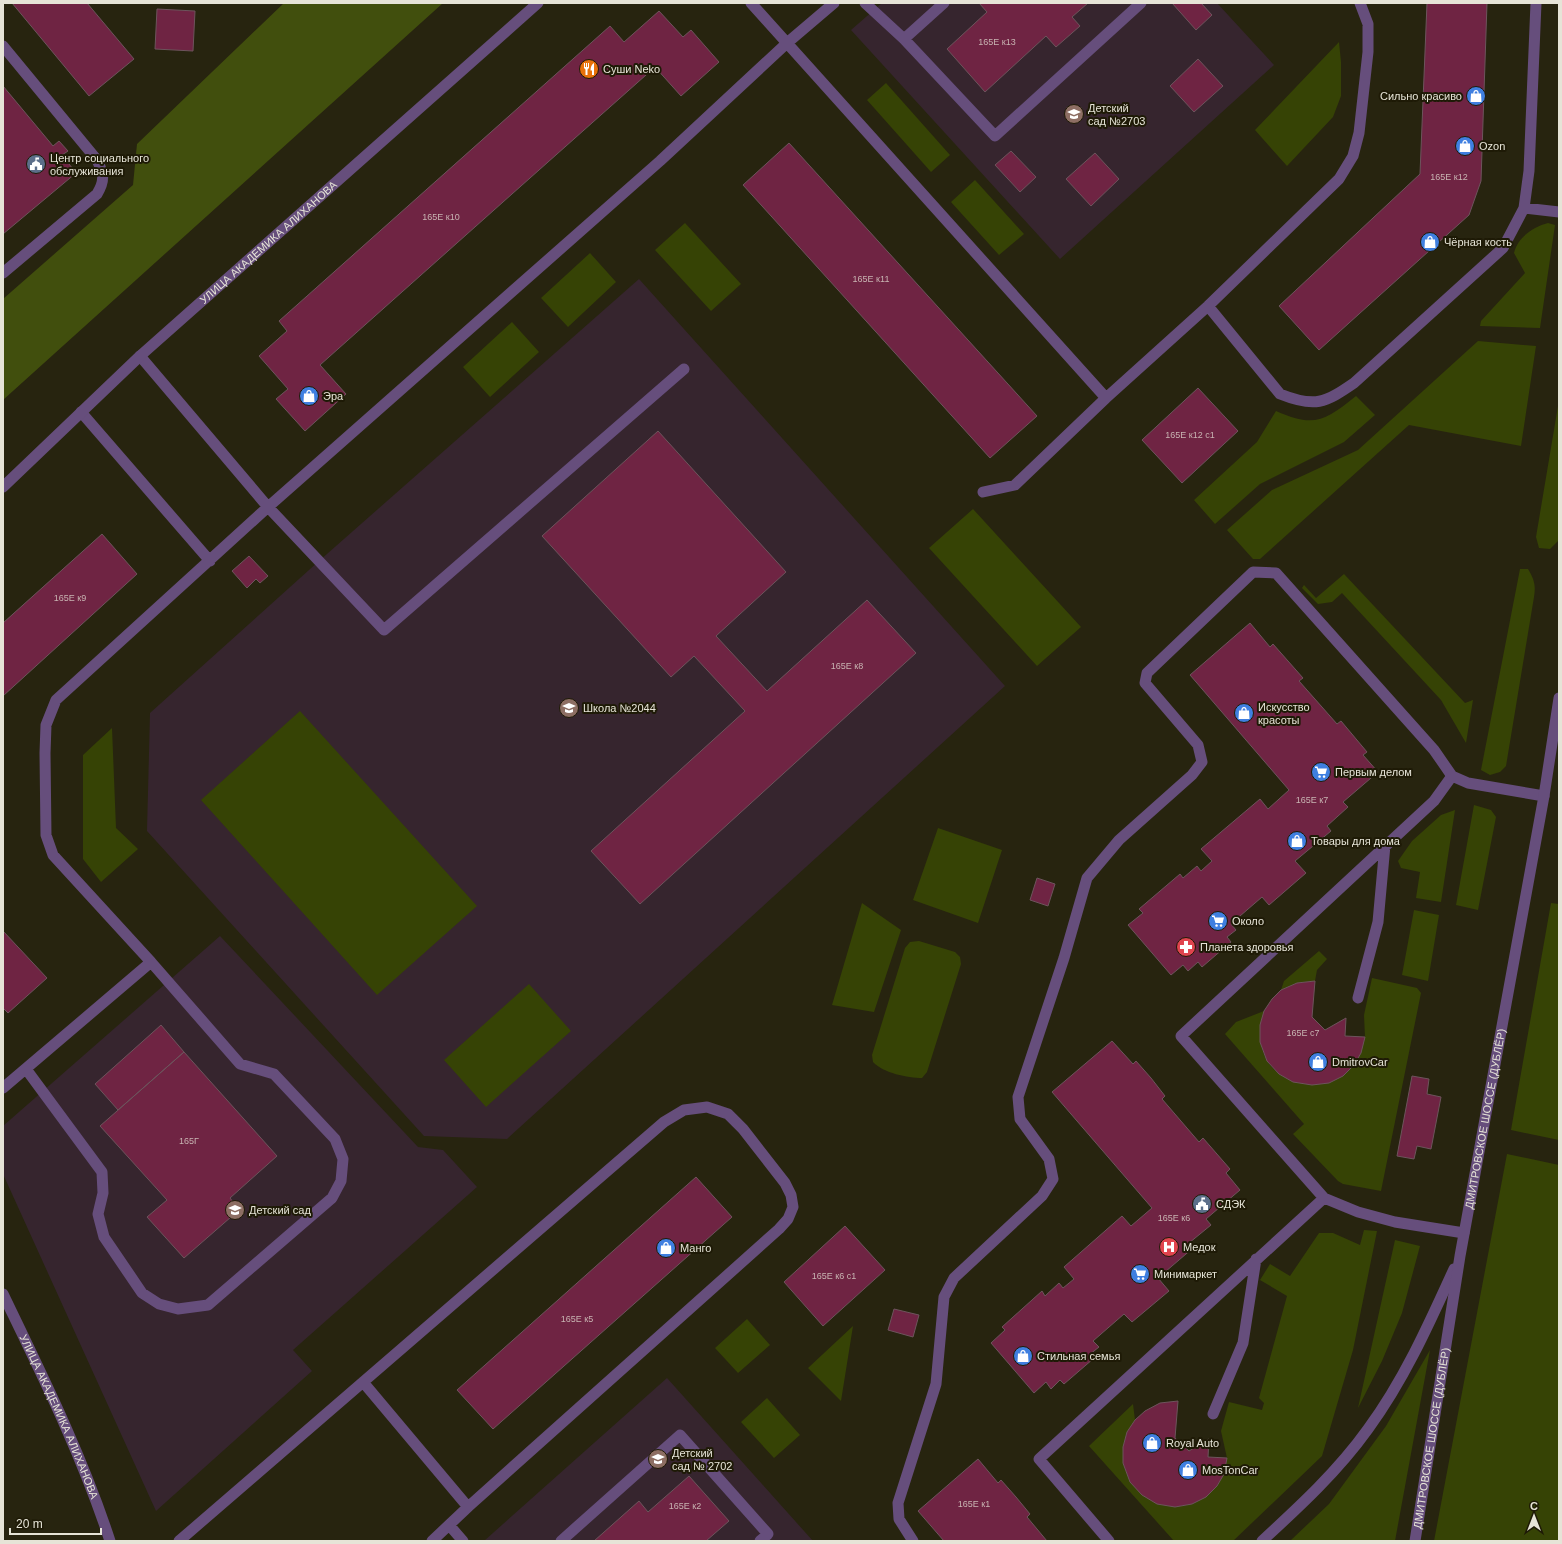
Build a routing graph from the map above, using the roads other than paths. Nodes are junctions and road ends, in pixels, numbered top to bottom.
1 (538, 3) edge
2 (752, 3) edge
3 (834, 3) edge
4 (865, 3) edge
5 (944, 3) edge
6 (1141, 3) edge
7 (1360, 3) edge
8 (1536, 3) edge
9 (904, 39) junction
10 (788, 43) junction
11 (3, 46) edge
12 (1524, 208) junction
13 (1559, 212) edge
14 (3, 273) edge
15 (1208, 306) junction
16 (140, 356) junction
17 (684, 369) dead end
18 (1106, 398) junction
19 (81, 412) junction
20 (3, 487) edge
21 (983, 492) dead end
22 (268, 507) junction
23 (210, 561) junction
24 (1559, 698) edge
25 (1452, 776) junction
26 (1544, 796) junction
27 (1385, 845) junction
28 (151, 962) junction
29 (1358, 998) dead end
30 (26, 1069) junction
31 (3, 1088) edge
32 (1324, 1198) junction
33 (1464, 1234) junction
34 (1460, 1256) junction
35 (1256, 1259) junction
36 (3, 1294) edge
37 (363, 1382) junction
38 (1213, 1414) dead end
39 (468, 1507) junction
40 (448, 1525) junction
41 (110, 1541) edge
42 (179, 1541) edge
43 (432, 1541) edge
44 (463, 1541) edge
45 (561, 1541) edge
46 (760, 1541) edge
47 (913, 1541) edge
48 (1109, 1541) edge
49 (1262, 1541) edge
50 (1415, 1541) edge

1 - 16 street, УЛИЦА АКАДЕМИКА АЛИХАНОВА
2 - 10 street
3 - 10 street
4 - 9 street
5 - 9 street
6 - 9 street
7 - 15 street
8 - 12 street
10 - 18 street
10 - 22 street
11 - 14 street
12 - 13 street
12 - 15 street
15 - 18 street
16 - 19 street, УЛИЦА АКАДЕМИКА АЛИХАНОВА
16 - 22 street
17 - 22 street
18 - 21 street
19 - 20 street, УЛИЦА АКАДЕМИКА АЛИХАНОВА
19 - 23 street
22 - 23 street
23 - 28 street
24 - 26 street, ДМИТРОВСКОЕ ШОССЕ (ДУБЛЁР)
25 - 26 street
25 - 27 street
25 - 47 street
26 - 33 street, ДМИТРОВСКОЕ ШОССЕ (ДУБЛЁР)
27 - 29 street
27 - 32 street
28 - 30 street
28 - 30 street
30 - 31 street
32 - 33 street
32 - 35 street
33 - 34 street, ДМИТРОВСКОЕ ШОССЕ (ДУБЛЁР)
34 - 49 street
34 - 50 street, ДМИТРОВСКОЕ ШОССЕ (ДУБЛЁР)
35 - 38 street
35 - 48 street
36 - 41 street, УЛИЦА АКАДЕМИКА АЛИХАНОВА
37 - 39 street
37 - 39 street
37 - 42 street
39 - 40 street
40 - 43 street
40 - 44 street
45 - 46 street

